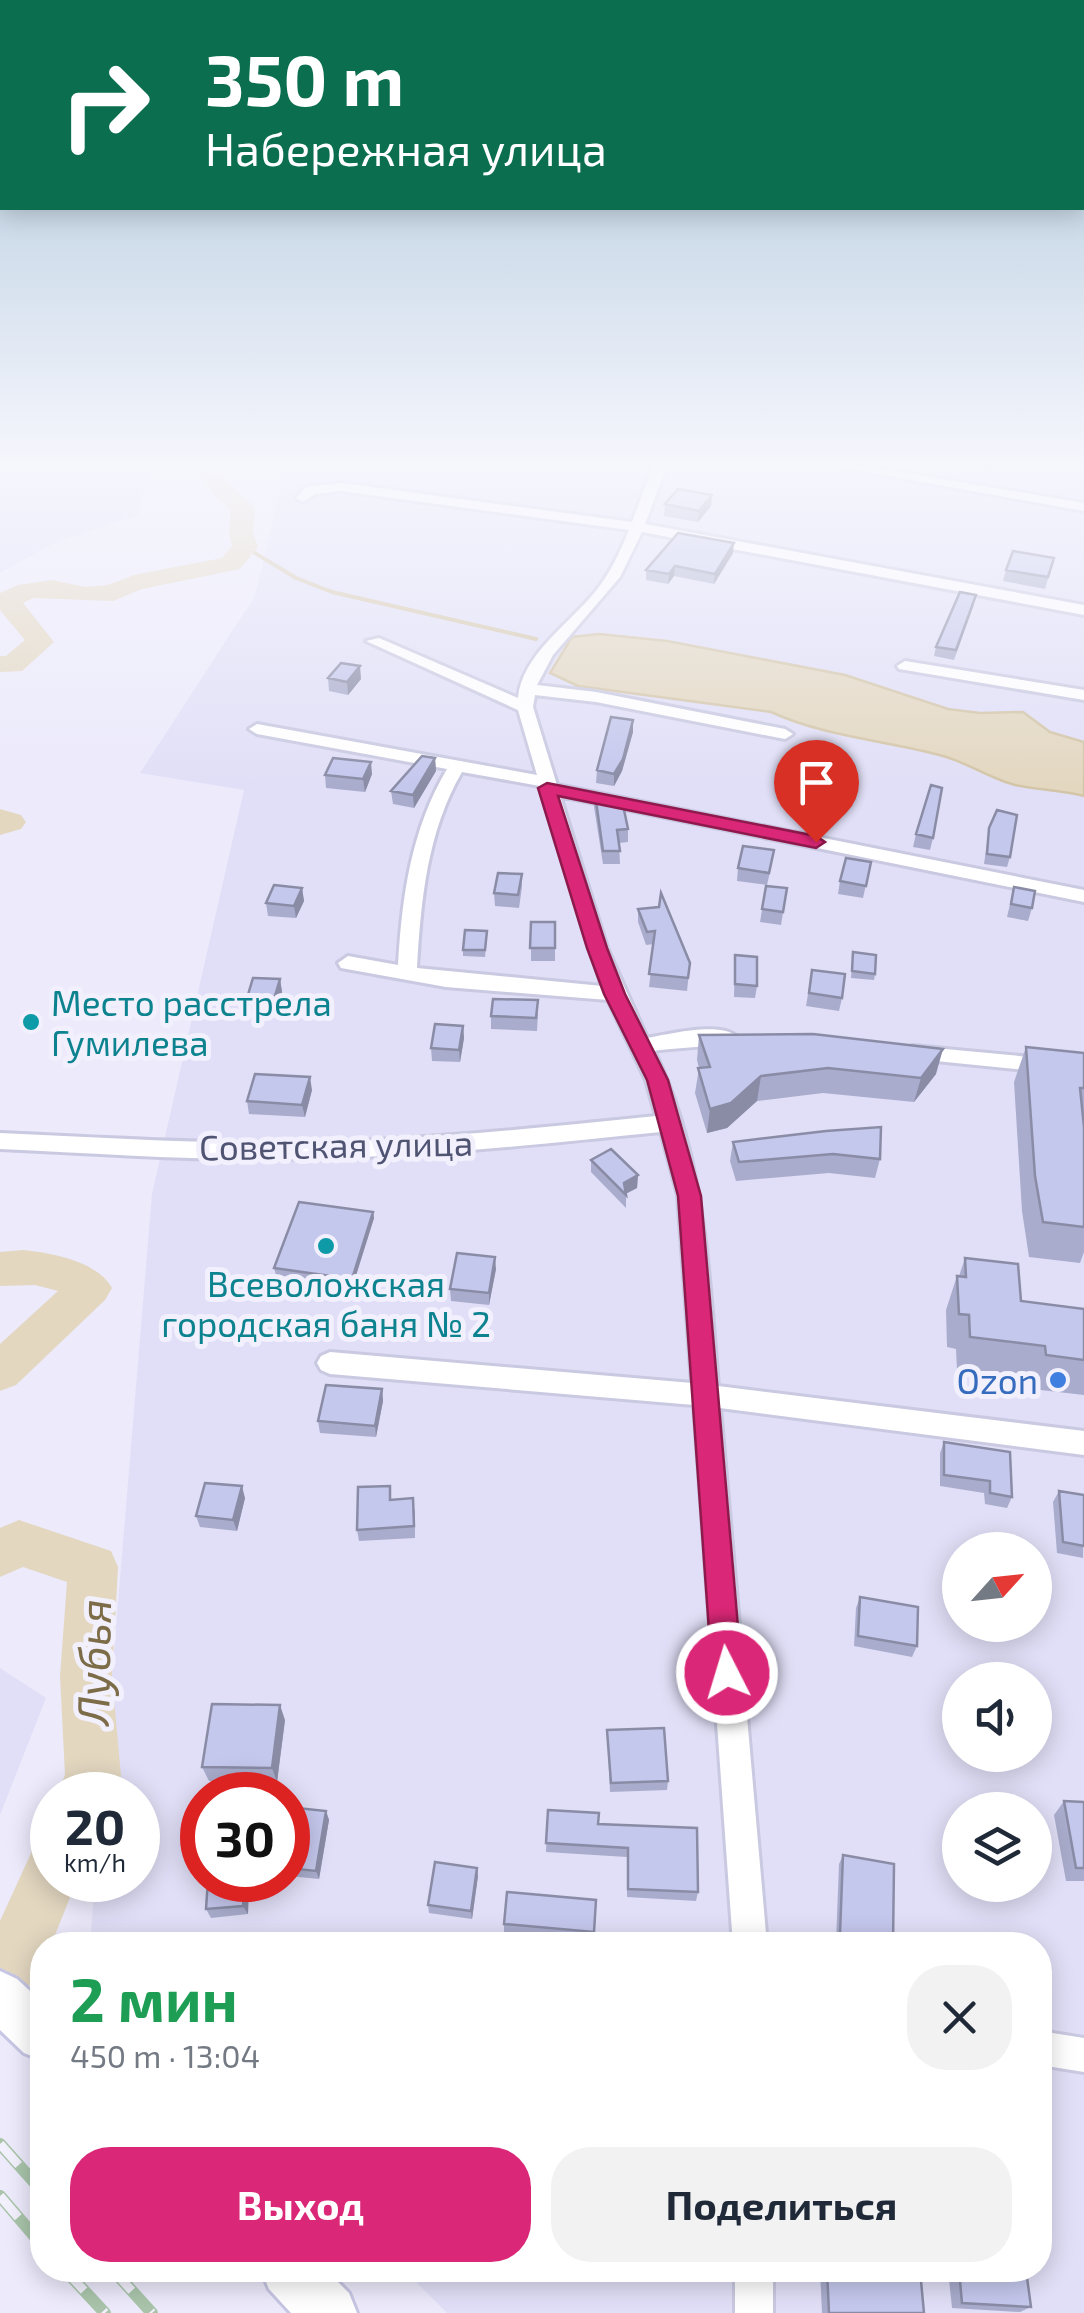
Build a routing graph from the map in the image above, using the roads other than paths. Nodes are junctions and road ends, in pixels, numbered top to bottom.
1 (615, 571) edge
2 (874, 571) edge
3 (1084, 610) edge
4 (374, 641) dead end
5 (905, 666) dead end
6 (1084, 694) edge
7 (526, 698) junction
8 (257, 729) dead end
9 (785, 734) dead end
10 (458, 766) junction
11 (547, 785) junction
12 (1084, 896) edge
13 (348, 963) dead end
14 (407, 973) junction
15 (615, 994) junction
16 (741, 1038) edge
17 (642, 1047) junction
18 (900, 1052) edge
19 (1084, 1069) edge
20 (671, 1122) junction
21 (0, 1141) edge
22 (330, 1363) dead end
23 (704, 1396) junction
24 (1084, 1443) edge
25 (749, 1932) edge
26 (0, 1996) edge
27 (30, 2024) edge
28 (1052, 2050) edge
29 (1084, 2055) edge
30 (299, 2282) edge
31 (754, 2282) edge
32 (329, 2313) edge
33 (754, 2313) edge

1 - 7 street
2 - 3 street
4 - 7 street
5 - 6 street
7 - 9 street
7 - 11 street
8 - 10 street
10 - 11 street
10 - 14 street
11 - 12 street
11 - 15 street
13 - 14 street
14 - 15 street
15 - 17 street
16 - 17 street
17 - 20 street
18 - 19 street
20 - 21 street, Советская улица
20 - 23 street
22 - 23 street
23 - 24 street
23 - 25 street
26 - 27 street
28 - 29 street
30 - 32 street
31 - 33 street

